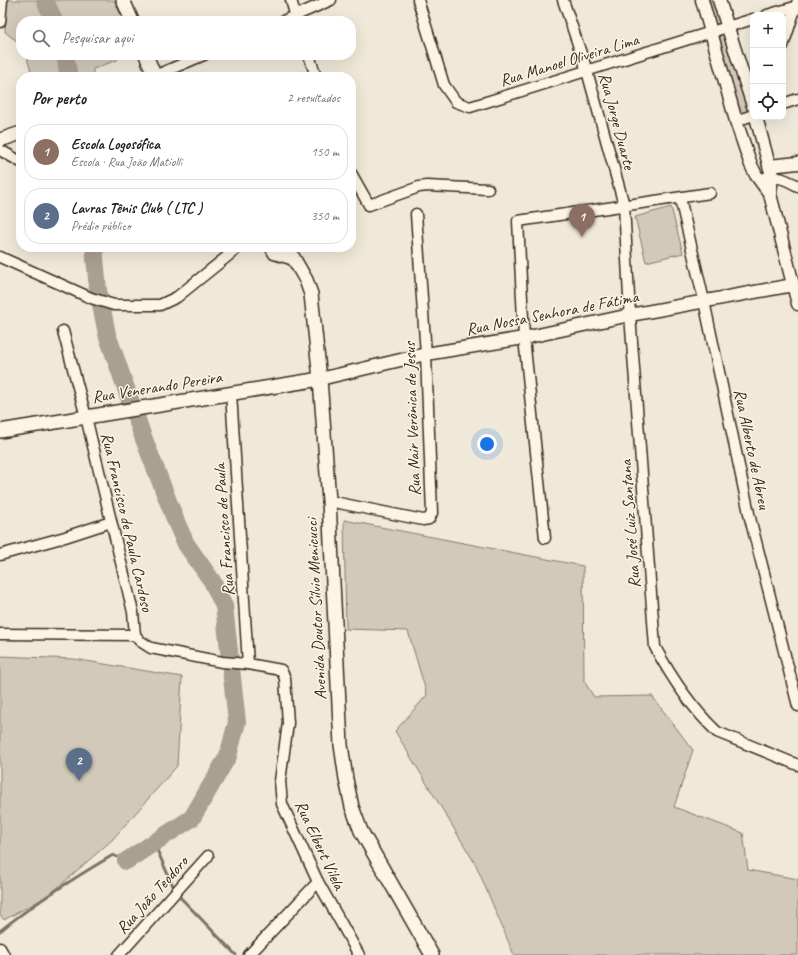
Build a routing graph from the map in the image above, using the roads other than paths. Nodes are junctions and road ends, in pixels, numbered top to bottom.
1 (2, 0) edge
2 (123, 0) edge
3 (291, 0) edge
4 (331, 0) edge
5 (418, 0) edge
6 (563, 0) edge
7 (702, 0) edge
8 (719, 0) edge
9 (797, 4) edge
10 (775, 12) edge
11 (130, 16) edge
12 (295, 16) edge
13 (300, 16) edge
14 (750, 20) edge
15 (0, 22) edge
16 (728, 27) junction
17 (712, 32) junction
18 (786, 37) edge
19 (148, 60) edge
20 (193, 60) edge
21 (311, 60) edge
22 (587, 71) junction
23 (152, 72) edge
24 (165, 72) edge
25 (314, 72) edge
26 (750, 97) edge
27 (798, 99) edge
28 (786, 103) edge
29 (750, 116) edge
30 (757, 120) edge
31 (736, 121) junction
32 (16, 135) edge
33 (0, 140) edge
34 (0, 150) edge
35 (16, 159) edge
36 (798, 163) edge
37 (771, 171) junction
38 (759, 180) junction
39 (356, 182) edge
40 (798, 186) edge
41 (488, 189) dead end
42 (710, 193) dead end
43 (770, 194) junction
44 (680, 198) junction
45 (624, 205) junction
46 (416, 214) dead end
47 (233, 252) edge
48 (273, 252) edge
49 (290, 252) edge
50 (294, 260) junction
51 (2, 261) edge
52 (793, 285) junction
53 (704, 301) junction
54 (798, 304) edge
55 (630, 315) junction
56 (63, 331) dead end
57 (524, 338) junction
58 (426, 354) junction
59 (320, 379) junction
60 (232, 393) junction
61 (86, 417) junction
62 (1, 428) edge
63 (328, 501) junction
64 (111, 522) junction
65 (545, 538) dead end
66 (0, 555) edge
67 (0, 634) edge
68 (136, 635) junction
69 (248, 664) junction
70 (798, 706) edge
71 (798, 765) edge
72 (208, 856) dead end
73 (318, 882) junction
74 (0, 948) edge
75 (4, 955) edge
76 (119, 955) edge
77 (249, 955) edge
78 (359, 955) edge
79 (432, 955) edge

1 - 15 street
2 - 11 main road
3 - 12 street
4 - 13 street
5 - 22 street, Rua Manoel Oliveira Lima
6 - 22 street, Rua Jorge Duarte
7 - 17 street
8 - 16 street
9 - 10 street
9 - 18 street
14 - 16 street, Rua Manoel Oliveira Lima
16 - 17 street, Rua Manoel Oliveira Lima
16 - 26 street
17 - 22 street, Rua Manoel Oliveira Lima
17 - 31 street
19 - 23 main road
20 - 24 street
21 - 25 street
22 - 45 street, Rua Jorge Duarte
27 - 28 street
29 - 31 street
30 - 37 street
31 - 38 street
32 - 33 main road
34 - 35 street
36 - 37 street
37 - 38 street
37 - 40 street
37 - 43 street
38 - 43 street
39 - 41 street
42 - 44 street
43 - 52 street
44 - 45 street
44 - 53 street, Rua Alberto de Abreu
45 - 55 street, Rua José Luiz Santana
45 - 57 street
46 - 58 street, Rua Nair Verônica de Jesus
47 - 51 street
48 - 50 street
49 - 50 main road, Avenida Doutor Sílvio Menicucci
50 - 59 main road, Avenida Doutor Sílvio Menicucci
52 - 53 street, Rua Nossa Senhora de Fátima
52 - 54 street
53 - 55 street, Rua Nossa Senhora de Fátima
53 - 70 street, Rua Alberto de Abreu
55 - 57 street, Rua Nossa Senhora de Fátima
55 - 71 street, Rua José Luiz Santana
56 - 61 street, Rua Francisco de Paula Cardoso
57 - 58 street, Rua Nossa Senhora de Fátima
57 - 65 street
58 - 59 street, Rua Nossa Senhora de Fátima
58 - 63 street, Rua Nair Verônica de Jesus
59 - 60 main road, Rua Venerando Pereira
59 - 63 main road, Avenida Doutor Sílvio Menicucci
60 - 61 main road, Rua Venerando Pereira
60 - 69 street, Rua Francisco de Paula
61 - 62 main road, Rua Venerando Pereira
61 - 64 street, Rua Francisco de Paula Cardoso
63 - 79 main road, Avenida Doutor Sílvio Menicucci
64 - 66 street
64 - 68 street, Rua Francisco de Paula Cardoso
67 - 68 street
68 - 69 street
69 - 73 street, Rua Elbert Vilela
72 - 76 street, Rua João Teodoro
73 - 77 street
73 - 78 street, Rua Elbert Vilela
74 - 75 street

